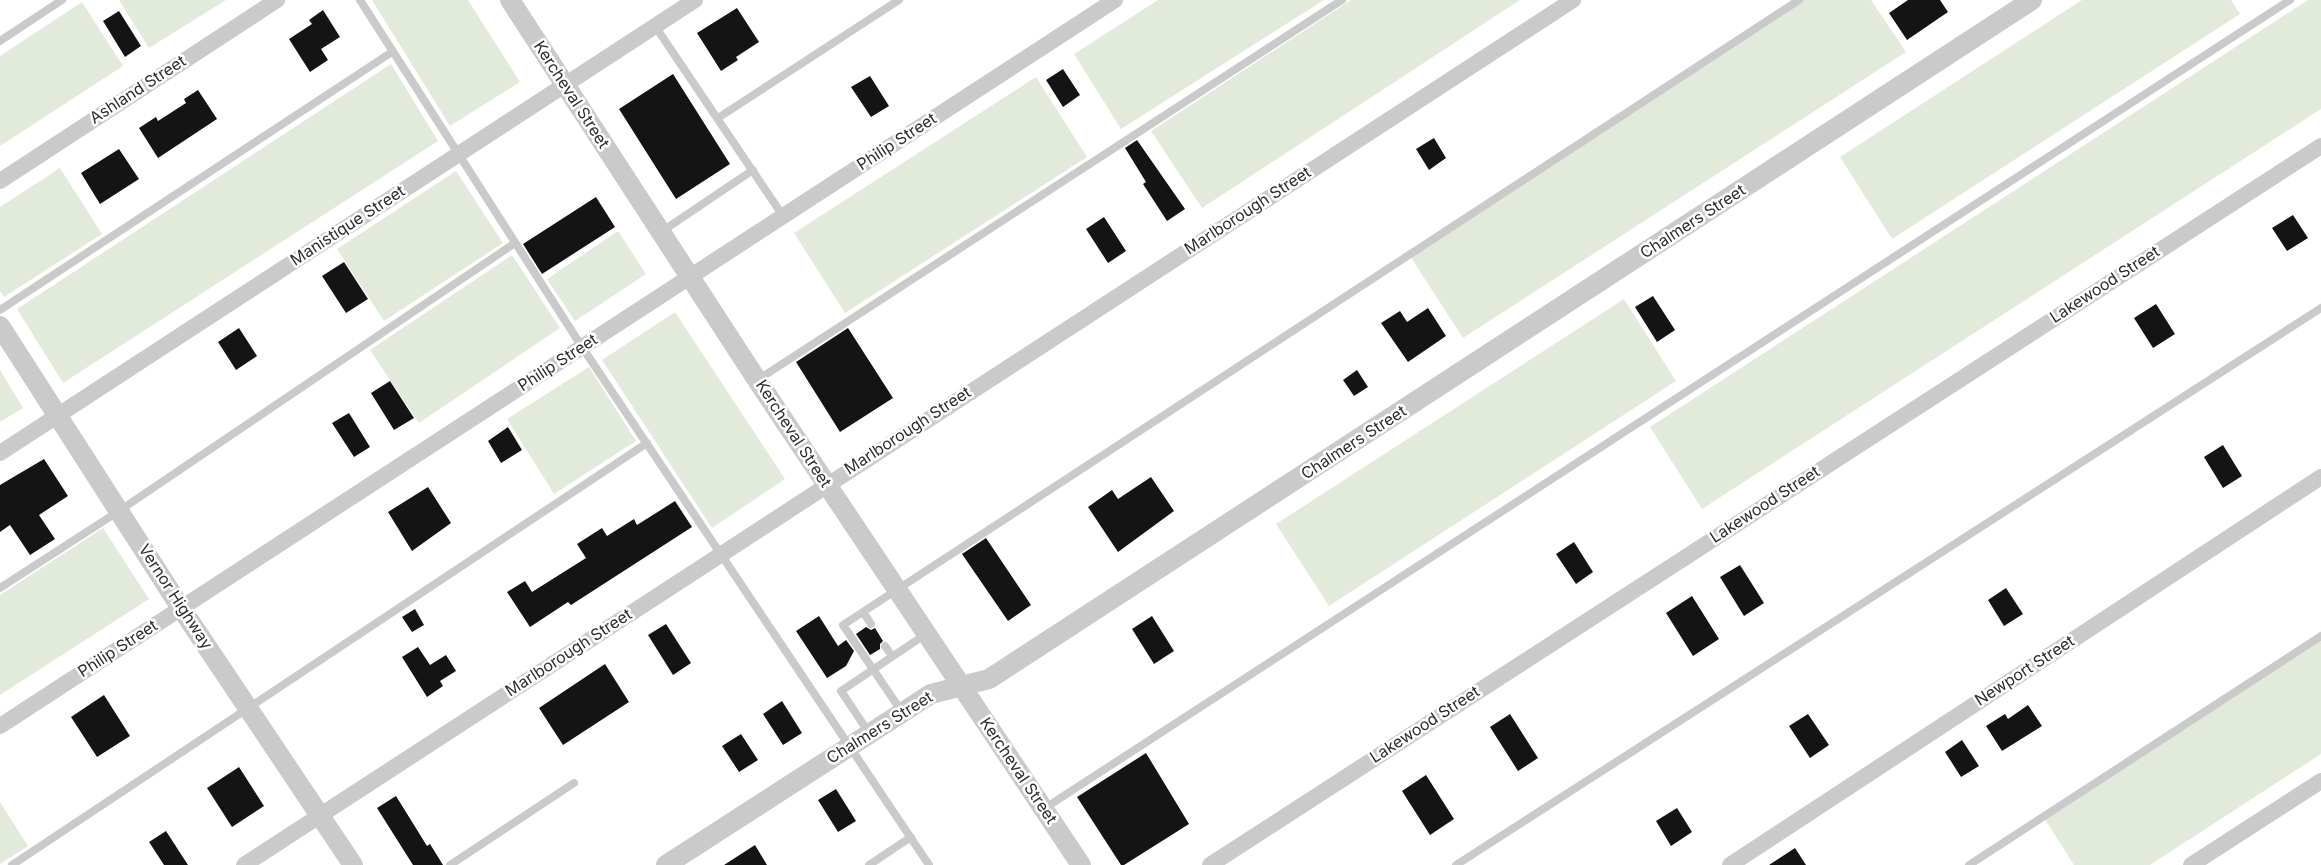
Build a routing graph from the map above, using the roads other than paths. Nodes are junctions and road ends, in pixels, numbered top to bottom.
1 (62, 0) edge
2 (277, 0) edge
3 (360, 0) edge
4 (510, 0) edge
5 (899, 0) edge
6 (1115, 0) edge
7 (1342, 0) edge
8 (1574, 0) edge
9 (1799, 0) edge
10 (2032, 0) edge
11 (2290, 0) edge
12 (685, 3) edge
13 (655, 26) junction
14 (0, 40) edge
15 (392, 52) junction
16 (565, 85) junction
17 (718, 118) junction
18 (2321, 146) edge
19 (458, 155) junction
20 (753, 170) junction
21 (0, 181) edge
22 (783, 216) junction
23 (661, 233) junction
24 (515, 243) junction
25 (690, 277) junction
26 (2321, 308) edge
27 (0, 310) edge
28 (0, 326) edge
29 (582, 347) junction
30 (758, 380) junction
31 (58, 416) junction
32 (647, 443) junction
33 (0, 453) edge
34 (2321, 477) edge
35 (826, 484) junction
36 (119, 512) junction
37 (721, 553) junction
38 (0, 588) edge
39 (897, 590) junction
40 (181, 608) junction
41 (863, 612) junction
42 (871, 624) dead end
43 (926, 634) junction
44 (2321, 636) edge
45 (885, 646) dead end
46 (892, 656) junction
47 (872, 670) junction
48 (961, 686) junction
49 (249, 709) junction
50 (902, 712) junction
51 (0, 726) edge
52 (869, 734) junction
53 (850, 746) junction
54 (2321, 781) edge
55 (574, 783) dead end
56 (1044, 809) junction
57 (320, 815) junction
58 (911, 837) junction
59 (1219, 863) edge
60 (12, 865) edge
61 (244, 865) edge
62 (353, 865) edge
63 (450, 865) edge
64 (666, 865) edge
65 (869, 865) edge
66 (930, 865) edge
67 (1081, 865) edge
68 (1456, 865) edge
69 (1730, 865) edge
70 (1969, 865) edge
71 (2191, 865) edge

1 - 14 lane
2 - 21 street, Ashland Street
3 - 15 lane
4 - 16 street, Kercheval Street
5 - 17 lane
6 - 22 street, Philip Street
7 - 30 lane
8 - 35 street, Marlborough Street
9 - 39 lane
10 - 48 street, Chalmers Street
11 - 56 lane
12 - 13 street, Manistique Street
13 - 16 street, Manistique Street
13 - 17 lane
15 - 19 lane
15 - 27 lane
16 - 19 street, Manistique Street
16 - 23 street, Kercheval Street
17 - 20 lane
18 - 59 street, Lakewood Street
19 - 24 lane
19 - 31 street, Manistique Street
20 - 22 lane
20 - 23 lane
22 - 25 street, Philip Street
23 - 25 street, Kercheval Street
24 - 29 lane
24 - 36 lane
25 - 29 street, Philip Street
25 - 30 street, Kercheval Street
26 - 68 lane
28 - 31 street, Vernor Highway
29 - 32 lane
29 - 40 street, Philip Street
30 - 35 street, Kercheval Street
31 - 33 street, Manistique Street
31 - 36 street, Vernor Highway
32 - 37 lane
32 - 49 lane
34 - 69 street, Newport Street
35 - 37 street, Marlborough Street
35 - 39 street, Kercheval Street
36 - 38 lane
36 - 40 street, Vernor Highway
37 - 53 lane
37 - 57 street, Marlborough Street
39 - 41 lane
39 - 43 street, Kercheval Street
40 - 49 street, Vernor Highway
40 - 51 street, Philip Street
41 - 42 lane
41 - 47 lane
43 - 46 lane
43 - 48 street, Kercheval Street
44 - 70 lane
45 - 46 lane
46 - 47 lane
47 - 50 lane
47 - 52 lane
48 - 50 street, Chalmers Street
48 - 56 street, Kercheval Street
49 - 57 street, Vernor Highway
49 - 60 lane
50 - 52 street, Chalmers Street
52 - 53 street, Chalmers Street
53 - 58 lane
53 - 64 street, Chalmers Street
54 - 71 street
55 - 63 lane
56 - 67 street, Kercheval Street
57 - 61 street, Marlborough Street
57 - 62 street, Vernor Highway
58 - 65 lane
58 - 66 lane

